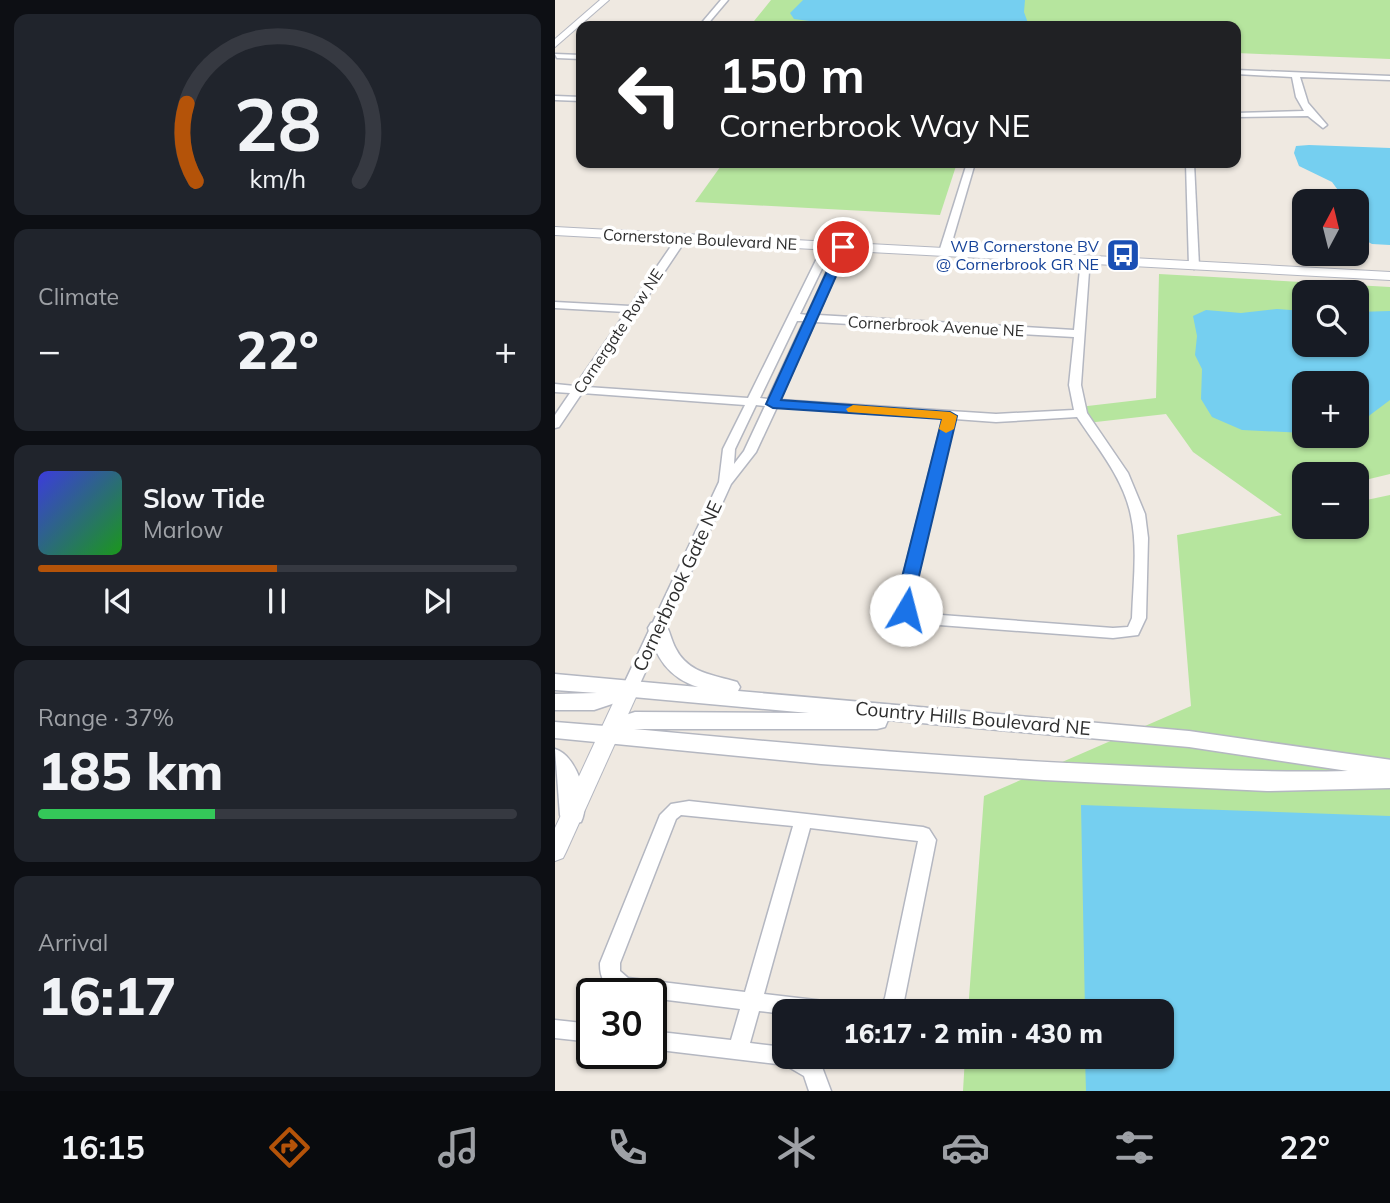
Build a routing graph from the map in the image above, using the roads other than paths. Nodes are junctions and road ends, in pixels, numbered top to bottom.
1 (605, 0) edge
2 (618, 0) edge
3 (725, 0) edge
4 (581, 21) edge
5 (595, 21) edge
6 (706, 21) edge
7 (576, 26) edge
8 (576, 39) edge
9 (555, 44) edge
10 (556, 57) edge
11 (576, 57) edge
12 (1241, 72) edge
13 (1296, 75) junction
14 (1390, 79) edge
15 (555, 97) edge
16 (576, 99) edge
17 (1309, 113) junction
18 (1241, 115) edge
19 (1323, 125) dead end
20 (969, 168) edge
21 (1190, 168) edge
22 (555, 231) edge
23 (682, 238) junction
24 (828, 246) junction
25 (843, 247) junction
26 (943, 252) junction
27 (1086, 260) junction
28 (1194, 266) junction
29 (1390, 276) edge
30 (555, 304) edge
31 (633, 309) junction
32 (793, 317) junction
33 (811, 318) junction
34 (1079, 334) junction
35 (555, 388) edge
36 (578, 390) junction
37 (763, 403) junction
38 (1081, 413) junction
39 (950, 416) junction
40 (555, 424) edge
41 (725, 483) junction
42 (658, 628) junction
43 (555, 682) edge
44 (630, 688) junction
45 (555, 702) edge
46 (826, 706) junction
47 (976, 718) junction
48 (555, 730) edge
49 (609, 735) junction
50 (555, 758) edge
51 (1390, 769) edge
52 (1390, 779) edge
53 (572, 815) junction
54 (803, 821) junction
55 (555, 852) edge
56 (894, 999) edge
57 (752, 1000) junction
58 (772, 1003) edge
59 (555, 1029) edge
60 (576, 1031) edge
61 (667, 1042) edge
62 (738, 1049) junction
63 (772, 1054) edge
64 (812, 1069) edge
65 (820, 1091) edge

1 - 4 street
2 - 5 street
3 - 6 street
7 - 9 street
8 - 10 street
10 - 11 street
12 - 13 street
13 - 14 street
13 - 17 street
15 - 16 street
17 - 18 street
17 - 19 street
20 - 26 street
21 - 28 street
22 - 23 street, Cornerstone Boulevard NE
23 - 24 street, Cornerstone Boulevard NE
23 - 31 street, Cornergate Row NE
24 - 25 street, Cornerstone Boulevard NE
24 - 32 street, Cornerbrook Gate NE
25 - 26 street, Cornerstone Boulevard NE
25 - 33 street, Cornerbrook Gate NE
26 - 27 street, Cornerstone Boulevard NE
27 - 28 street, Cornerstone Boulevard NE
27 - 34 street
28 - 29 street, Cornerstone Boulevard NE
30 - 31 street
31 - 36 street, Cornergate Row NE
32 - 33 street, Cornerbrook Avenue NE
32 - 37 street, Cornerbrook Gate NE
33 - 34 street, Cornerbrook Avenue NE
33 - 37 street, Cornerbrook Gate NE
34 - 38 street
35 - 36 street
36 - 37 street
36 - 40 street, Cornergate Row NE
37 - 39 street
37 - 41 street, Cornerbrook Gate NE
37 - 41 street, Cornerbrook Gate NE
38 - 39 street
38 - 39 street
41 - 42 street, Cornerbrook Gate NE
42 - 44 street, Cornerbrook Gate NE
42 - 46 main road
43 - 44 main road, Country Hills Boulevard NE
44 - 45 main road
44 - 46 main road, Country Hills Boulevard NE
44 - 49 street
46 - 47 main road, Country Hills Boulevard NE
47 - 49 main road
47 - 51 main road, Country Hills Boulevard NE
48 - 49 main road
49 - 52 main road
49 - 53 street
50 - 53 main road
53 - 55 street
54 - 56 street
54 - 57 street
54 - 57 street
57 - 58 street
57 - 62 street
59 - 60 street
61 - 62 street
62 - 63 street
64 - 65 street

